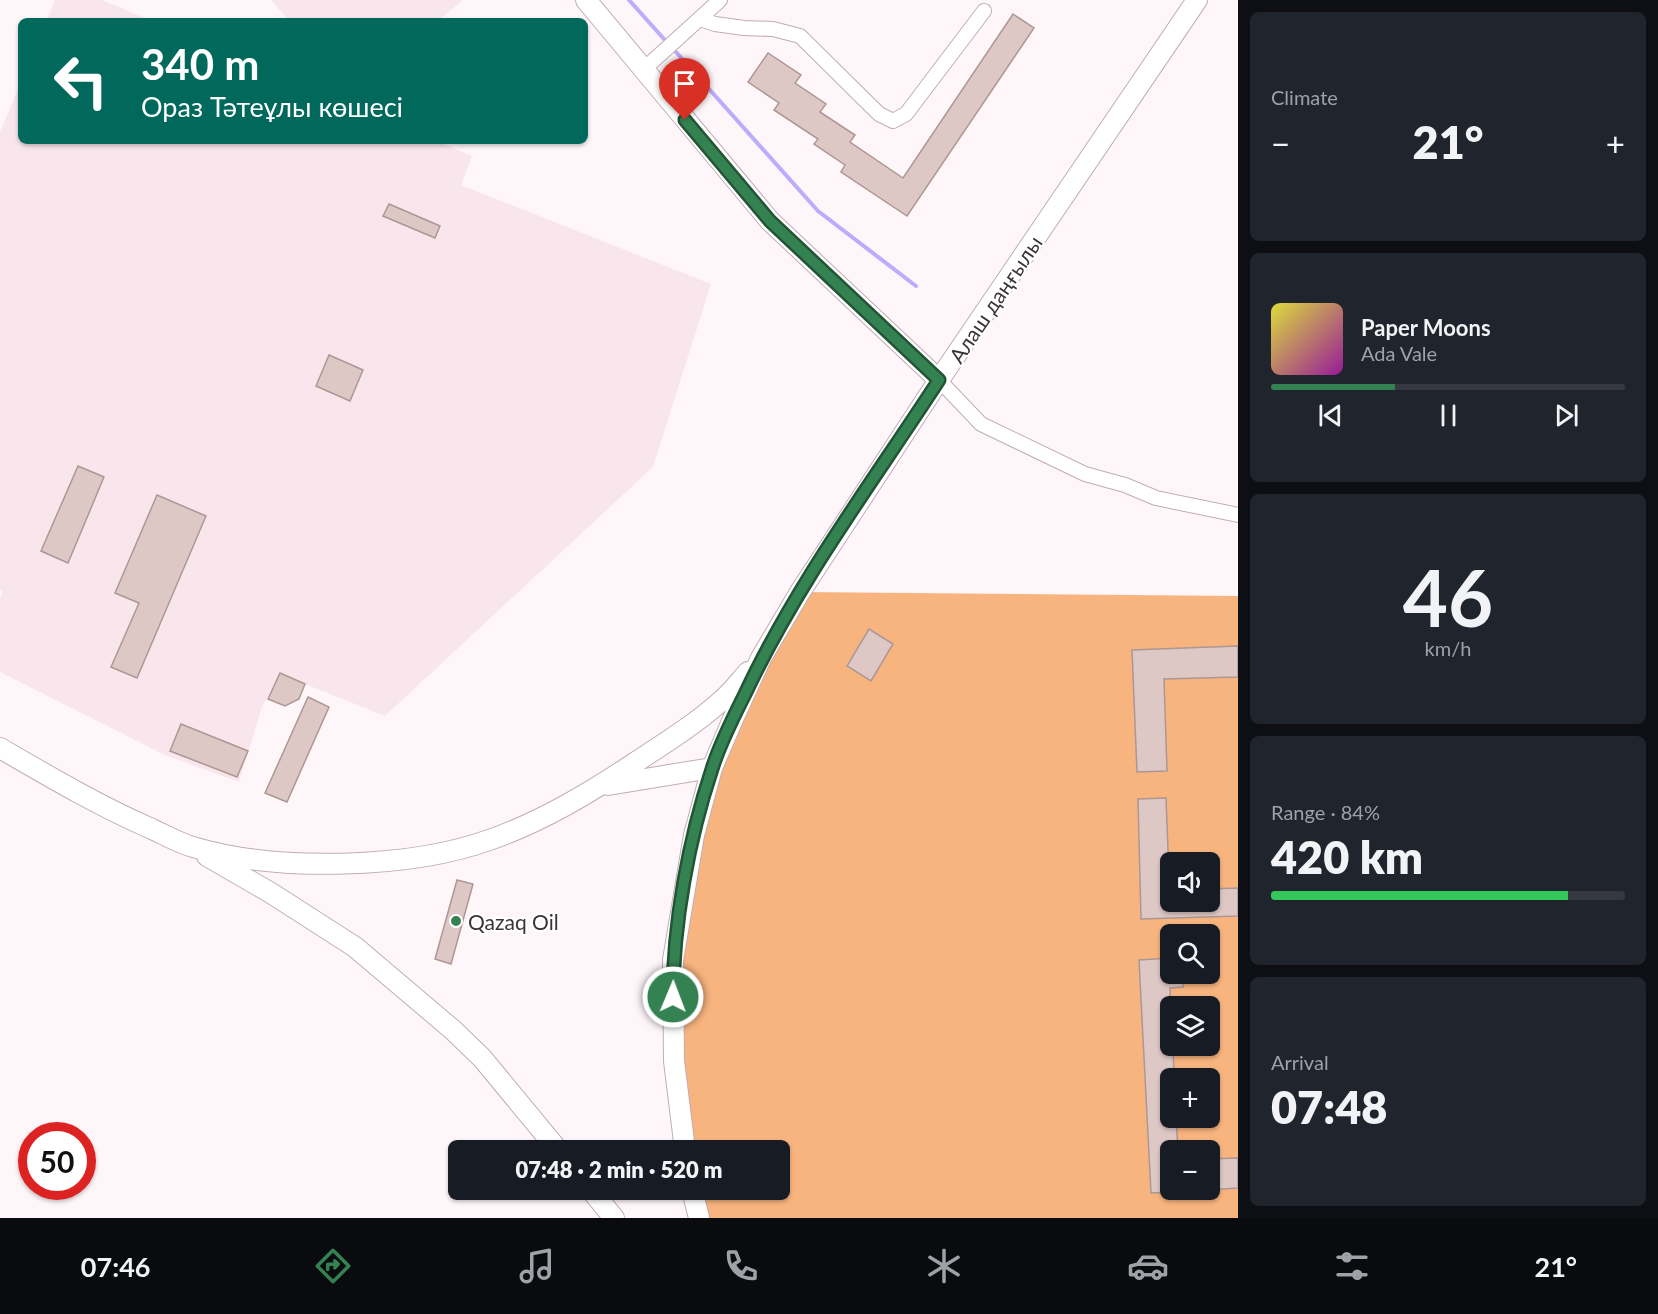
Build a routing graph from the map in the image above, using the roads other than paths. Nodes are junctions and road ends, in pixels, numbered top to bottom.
1 (586, 0) edge
2 (720, 0) edge
3 (1197, 0) edge
4 (984, 11) dead end
5 (700, 19) junction
6 (643, 70) junction
7 (939, 380) junction
8 (1238, 515) edge
9 (761, 658) junction
10 (0, 748) edge
11 (712, 768) junction
12 (597, 788) junction
13 (191, 846) junction
14 (550, 1140) edge
15 (684, 1140) edge
16 (599, 1200) edge
17 (694, 1200) edge
18 (614, 1218) edge
19 (699, 1218) edge

1 - 6 main road
2 - 5 street
3 - 7 main road, Алаш даңғылы
4 - 5 street
5 - 6 street
6 - 7 main road
7 - 8 street
7 - 9 main road, Алаш даңғылы
9 - 11 main road, Алаш даңғылы
9 - 12 main road
10 - 13 main road
11 - 12 main road
11 - 15 main road, Алаш даңғылы
12 - 13 main road
13 - 14 main road
16 - 18 main road
17 - 19 main road

